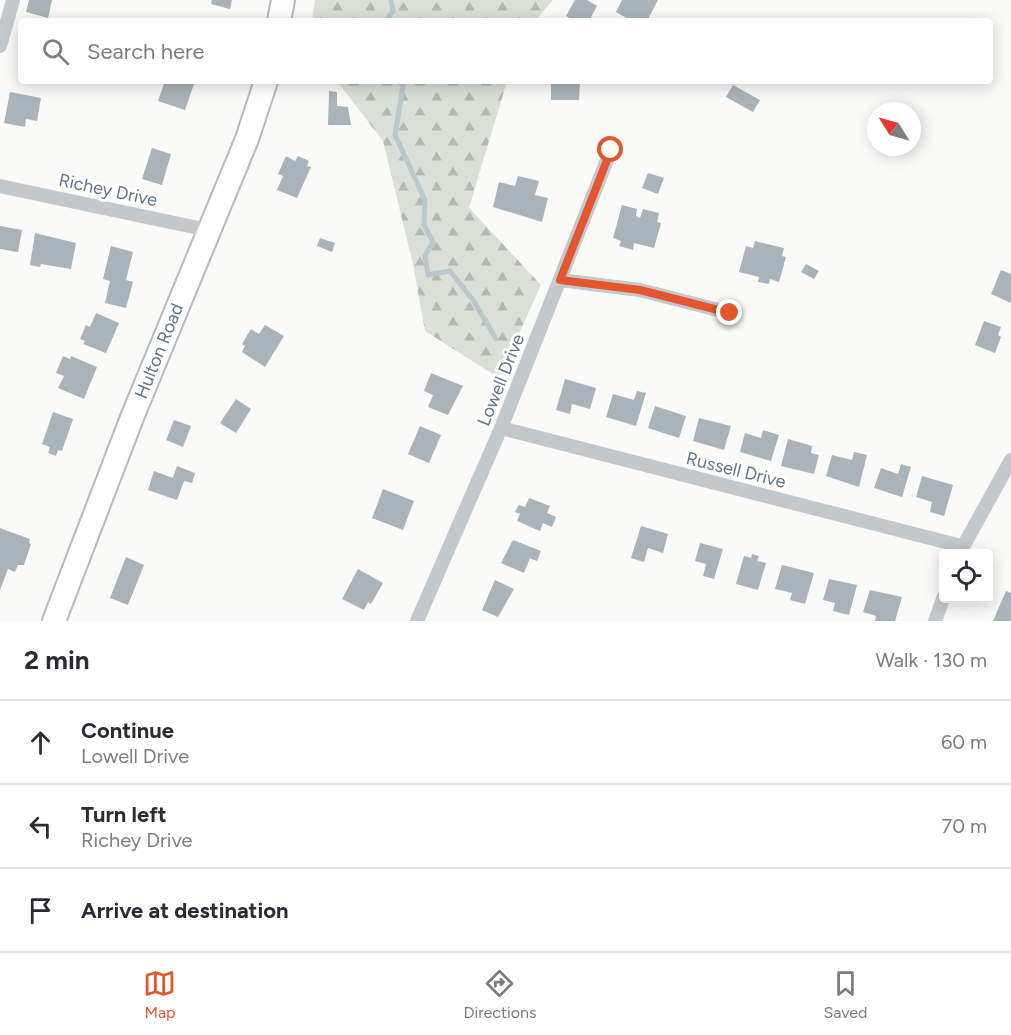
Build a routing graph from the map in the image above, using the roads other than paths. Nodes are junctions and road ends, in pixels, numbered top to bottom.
1 (13, 0) edge
2 (283, 0) edge
3 (280, 18) edge
4 (0, 46) edge
5 (265, 84) edge
6 (611, 150) dead end
7 (0, 186) edge
8 (208, 230) junction
9 (560, 280) junction
10 (730, 313) dead end
11 (501, 428) junction
12 (1011, 460) edge
13 (956, 549) edge
14 (961, 549) edge
15 (941, 603) edge
16 (54, 621) edge
17 (417, 621) edge
18 (935, 621) edge

1 - 4 street
2 - 3 main road
5 - 8 main road, Hulton Road
6 - 9 street, Lowell Drive
7 - 8 street, Richey Drive
8 - 16 main road, Hulton Road
9 - 10 street
9 - 11 street, Lowell Drive
11 - 13 street, Russell Drive
11 - 17 street, Lowell Drive
12 - 14 street
15 - 18 street

